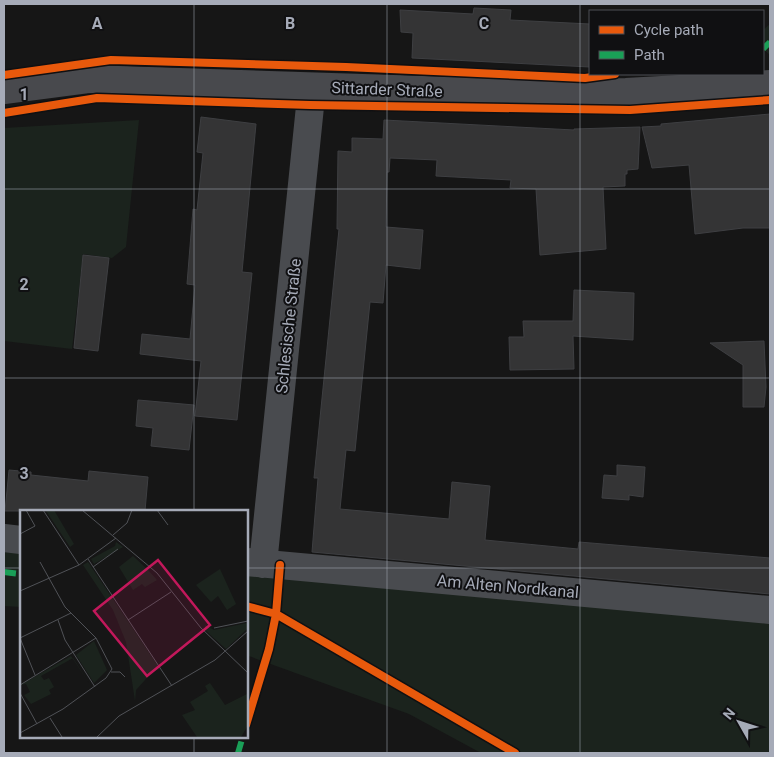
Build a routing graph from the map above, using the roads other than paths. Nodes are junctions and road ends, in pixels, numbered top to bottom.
1 (770, 84) edge
2 (312, 87) junction
3 (4, 90) edge
4 (4, 538) edge
5 (20, 540) edge
6 (255, 563) edge
7 (770, 610) edge

1 - 2 street, Sittarder Straße
2 - 3 street, Sittarder Straße
2 - 6 street, Schlesische Straße
4 - 5 street
6 - 7 street, Am Alten Nordkanal

